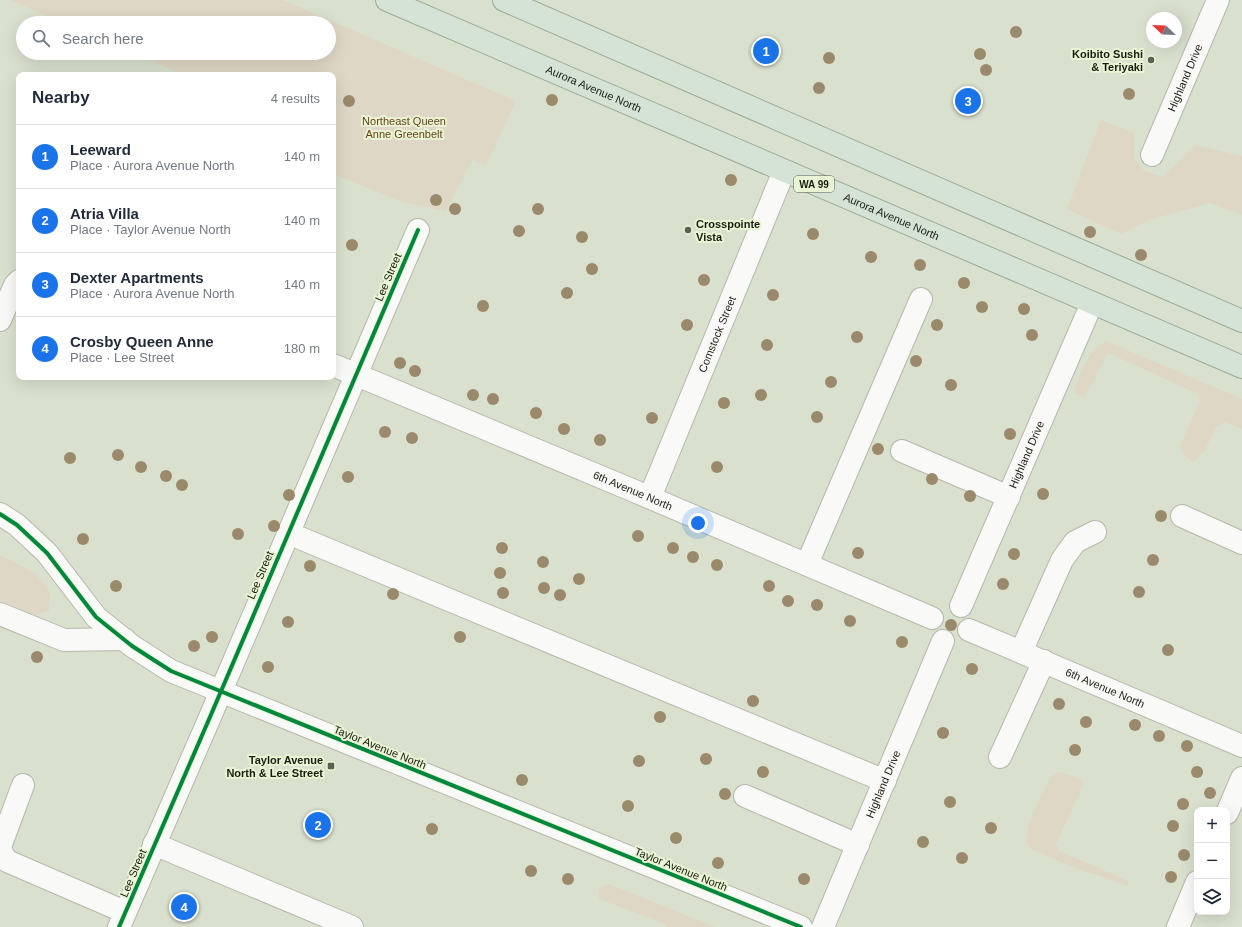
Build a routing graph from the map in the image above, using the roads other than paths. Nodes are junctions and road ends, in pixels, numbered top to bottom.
1 (387, 0) edge
2 (504, 0) edge
3 (1218, 0) edge
4 (1152, 155) dead end
5 (784, 171) junction
6 (418, 230) dead end
7 (16, 285) edge
8 (921, 299) dead end
9 (1092, 304) junction
10 (0, 320) edge
11 (1242, 321) edge
12 (336, 366) edge
13 (1242, 367) edge
14 (356, 375) junction
15 (902, 451) dead end
16 (1008, 497) junction
17 (650, 498) junction
18 (0, 514) edge
19 (1182, 516) dead end
20 (1095, 532) dead end
21 (288, 533) junction
22 (1242, 543) edge
23 (807, 564) junction
24 (961, 606) junction
25 (0, 614) edge
26 (932, 618) junction
27 (969, 630) junction
28 (124, 639) junction
29 (943, 641) junction
30 (1021, 652) junction
31 (1044, 661) junction
32 (221, 692) junction
33 (1242, 746) edge
34 (1000, 757) dead end
35 (1242, 778) edge
36 (885, 781) junction
37 (23, 785) dead end
38 (745, 796) dead end
39 (1230, 807) edge
40 (154, 844) junction
41 (858, 845) junction
42 (1194, 889) edge
43 (122, 920) edge
44 (352, 927) edge
45 (801, 927) edge
46 (823, 927) edge
47 (1178, 927) edge

1 - 5 highway, Aurora Avenue North / WA 99
2 - 11 highway
3 - 4 street, Highland Drive
5 - 9 highway, Aurora Avenue North / WA 99
5 - 17 street, Comstock Street
6 - 14 street, Lee Street
7 - 10 street
8 - 23 street
9 - 13 highway, Aurora Avenue North / WA 99
9 - 16 street, Highland Drive
12 - 14 street, 6th Avenue North
14 - 17 street, 6th Avenue North
14 - 21 street, Lee Street
15 - 16 street
16 - 24 street, Highland Drive
17 - 23 street, 6th Avenue North
18 - 28 street, Taylor Avenue North
19 - 22 street
20 - 30 street
21 - 32 street, Lee Street
21 - 36 street
23 - 26 street, 6th Avenue North
24 - 26 street
24 - 27 street
25 - 28 street
26 - 29 street
27 - 29 street
27 - 30 street, 6th Avenue North
28 - 32 street, Taylor Avenue North
29 - 36 street, Highland Drive
30 - 31 street, 6th Avenue North
31 - 33 street, 6th Avenue North
31 - 34 street
32 - 40 street, Lee Street
32 - 45 street, Taylor Avenue North
35 - 39 street
36 - 41 street, Highland Drive
37 - 43 street
38 - 41 street
40 - 43 street, Lee Street
40 - 44 street
41 - 46 street, Highland Drive
42 - 47 street

